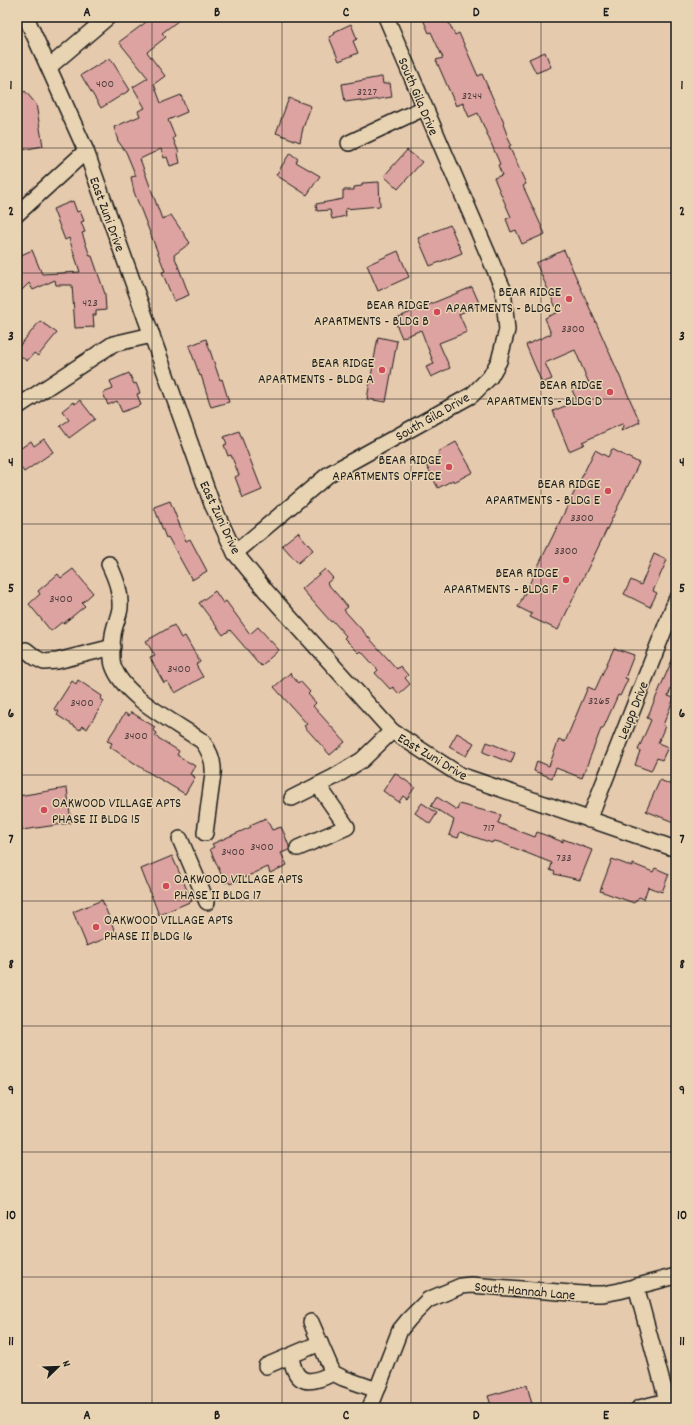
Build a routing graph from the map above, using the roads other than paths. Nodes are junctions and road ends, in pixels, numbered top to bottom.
1 (26, 17) edge
2 (108, 17) edge
3 (386, 17) edge
4 (49, 67) junction
5 (424, 108) junction
6 (349, 142) dead end
7 (86, 151) junction
8 (17, 214) edge
9 (152, 335) junction
10 (17, 407) edge
11 (235, 553) junction
12 (109, 564) dead end
13 (676, 600) edge
14 (113, 647) junction
15 (26, 650) dead end
16 (392, 731) junction
17 (318, 785) junction
18 (292, 798) dead end
19 (589, 820) junction
20 (205, 833) dead end
21 (180, 839) dead end
22 (298, 848) dead end
23 (676, 849) edge
24 (207, 902) dead end
25 (676, 1276) edge
26 (636, 1286) junction
27 (311, 1322) dead end
28 (320, 1343) junction
29 (291, 1356) junction
30 (266, 1366) dead end
31 (333, 1373) junction
32 (377, 1390) junction
33 (668, 1404) edge
34 (370, 1408) edge
35 (639, 1408) edge

1 - 4 street, East Zuni Drive
2 - 4 street
3 - 5 street, South Gila Drive
4 - 7 street, East Zuni Drive
5 - 6 street
5 - 11 street, South Gila Drive
7 - 8 street
7 - 9 street, East Zuni Drive
9 - 10 street
9 - 11 street, East Zuni Drive
11 - 16 street, East Zuni Drive
12 - 14 street
13 - 19 street, Leupp Drive
14 - 15 street
14 - 20 street
16 - 17 street
16 - 19 street, East Zuni Drive
17 - 18 street
17 - 22 street
19 - 23 street, East Zuni Drive
21 - 24 street
25 - 26 street, South Hannah Lane
26 - 32 street, South Hannah Lane
26 - 33 street
27 - 28 street
28 - 29 street
28 - 31 street
29 - 30 street
29 - 31 street
31 - 32 street
32 - 34 street, South Hannah Lane
33 - 35 street

